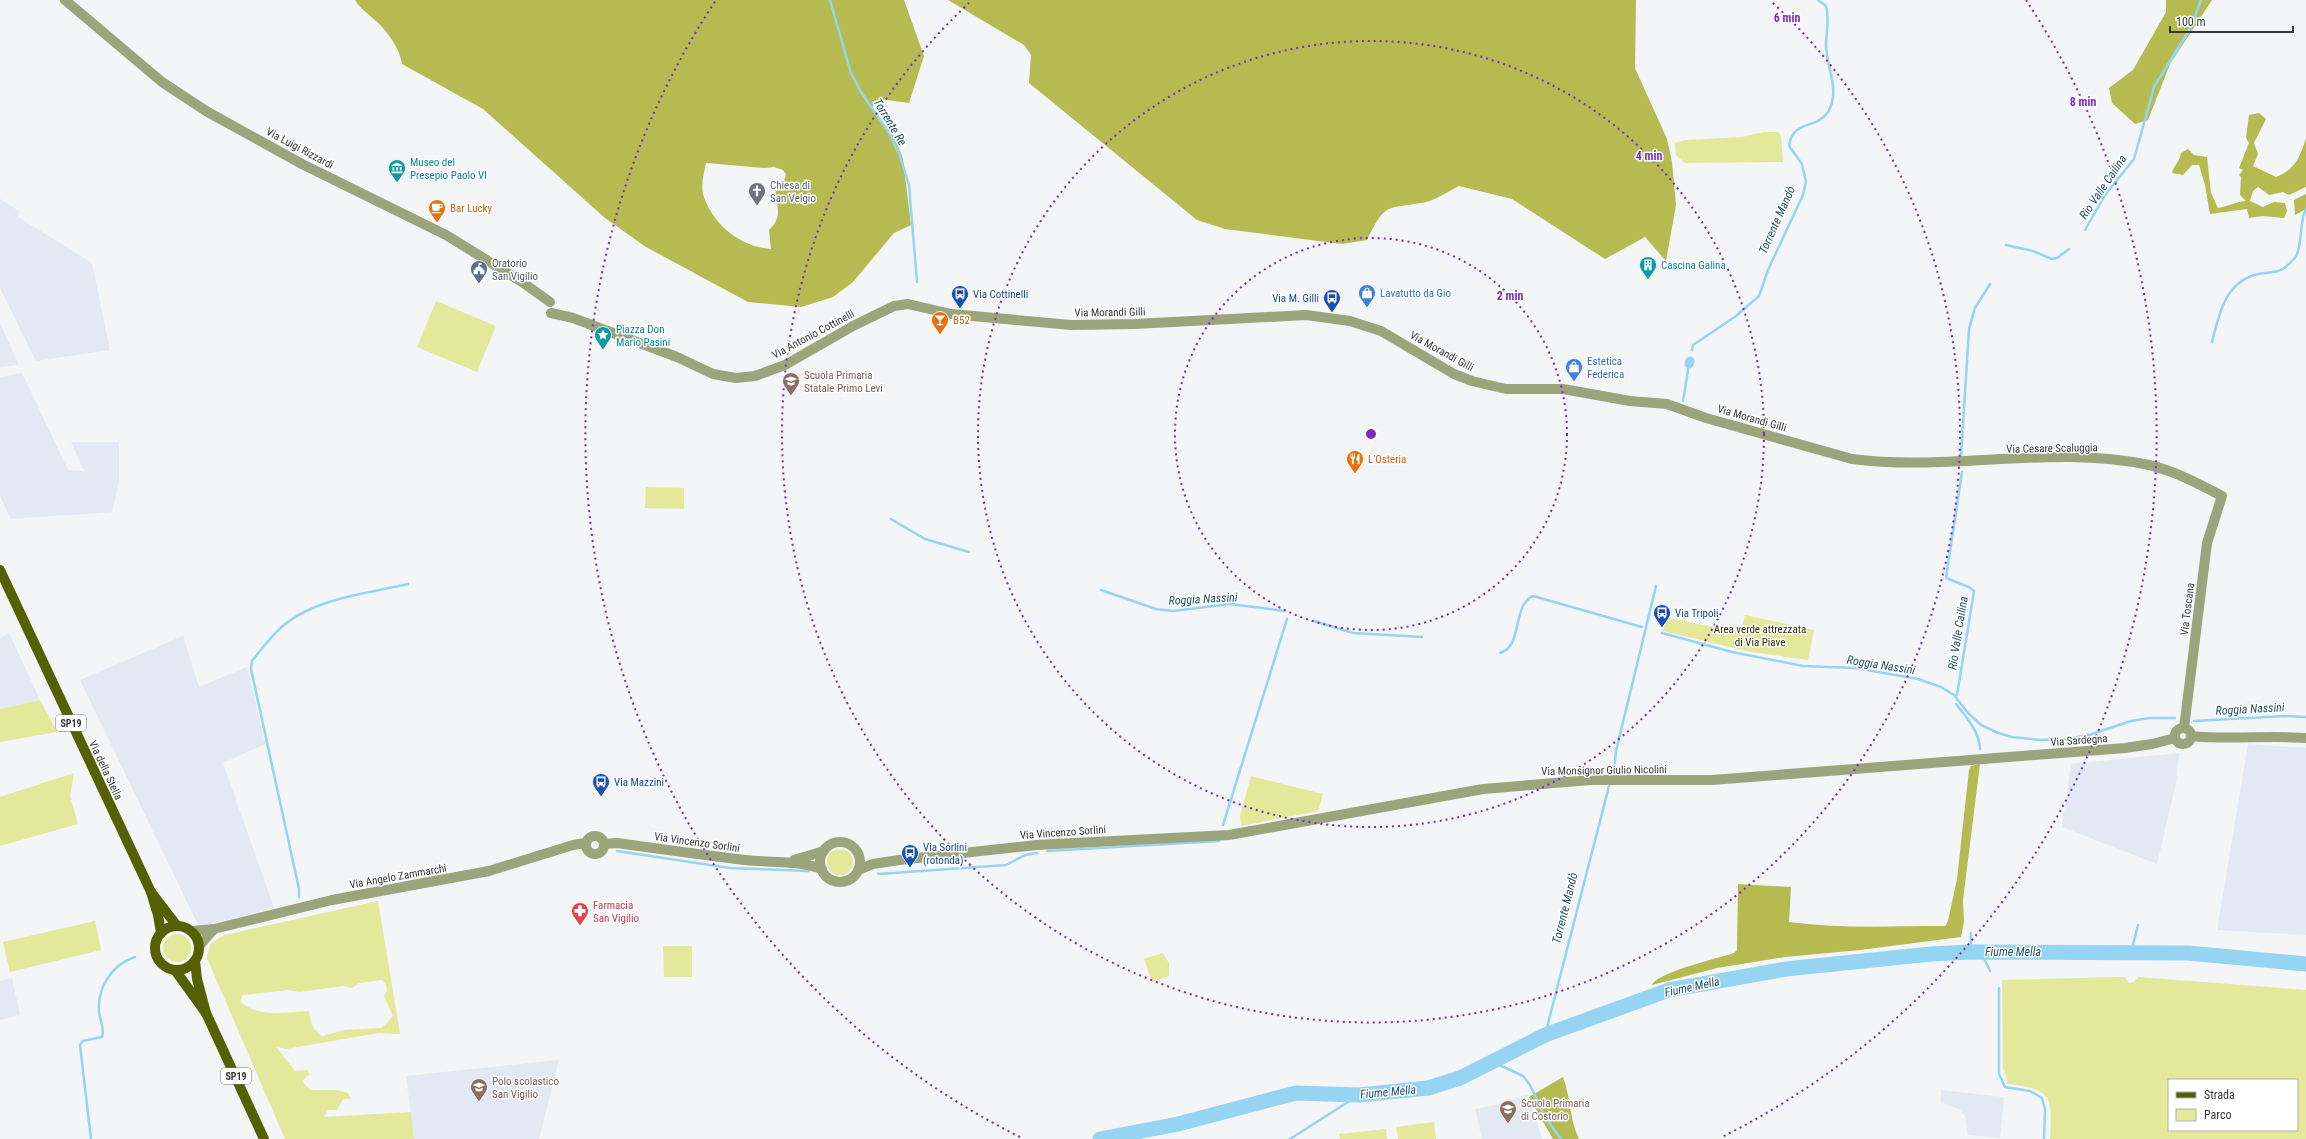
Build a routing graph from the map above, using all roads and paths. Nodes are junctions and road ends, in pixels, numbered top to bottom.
1 (65, 0) edge
2 (968, 315) joint
3 (573, 318) joint
4 (1995, 460) joint
5 (2222, 496) joint
6 (0, 570) edge
7 (2184, 728) junction
8 (2192, 736) junction
9 (2175, 738) junction
10 (2306, 738) edge
11 (1983, 759) joint
12 (1229, 835) joint
13 (604, 844) joint
14 (824, 851) junction
15 (858, 853) junction
16 (899, 860) junction
17 (788, 862) junction
18 (822, 869) junction
19 (858, 870) junction
20 (150, 892) junction
21 (177, 926) junction
22 (214, 929) junction
23 (191, 931) junction
24 (161, 933) junction
25 (199, 946) junction
26 (195, 961) junction
27 (175, 970) junction
28 (206, 1013) junction
29 (264, 1139) edge

1 - 3 street, Via Luigi Rizzardi
2 - 3 street, Via Antonio Cottinelli
2 - 4 street, Via Morandi Gilli
4 - 5 street, Via Cesare Scaluggia
5 - 7 street, Via Toscana
6 - 20 main road, Via della Stella / SP19
7 - 8 street
7 - 9 street
8 - 9 street, Via Sardegna
8 - 10 street, Via Sardegna
9 - 11 street, Via Sardegna
11 - 12 street, Via Monsignor Giulio Nicolini
12 - 16 street, Via Vincenzo Sorlini
13 - 17 street, Via Vincenzo Sorlini
13 - 22 street, Via Angelo Zammarchi
14 - 15 street
14 - 17 street, Via Vincenzo Sorlini
14 - 18 street
15 - 16 street, Via Vincenzo Sorlini
15 - 19 street
16 - 19 street, Via Vincenzo Sorlini
17 - 18 street, Via Vincenzo Sorlini
18 - 19 street
20 - 21 main road, Via della Stella / SP19
20 - 24 main road, Via della Stella / SP19
21 - 23 main road
21 - 24 main road
22 - 23 street, Via Angelo Zammarchi
22 - 25 street
23 - 25 main road
24 - 27 main road, Via della Stella / SP19
25 - 26 main road, Via della Stella / SP19
26 - 27 main road
26 - 28 main road, Via della Stella / SP19
27 - 28 main road, Via della Stella / SP19
28 - 29 main road, Via della Stella / SP19

